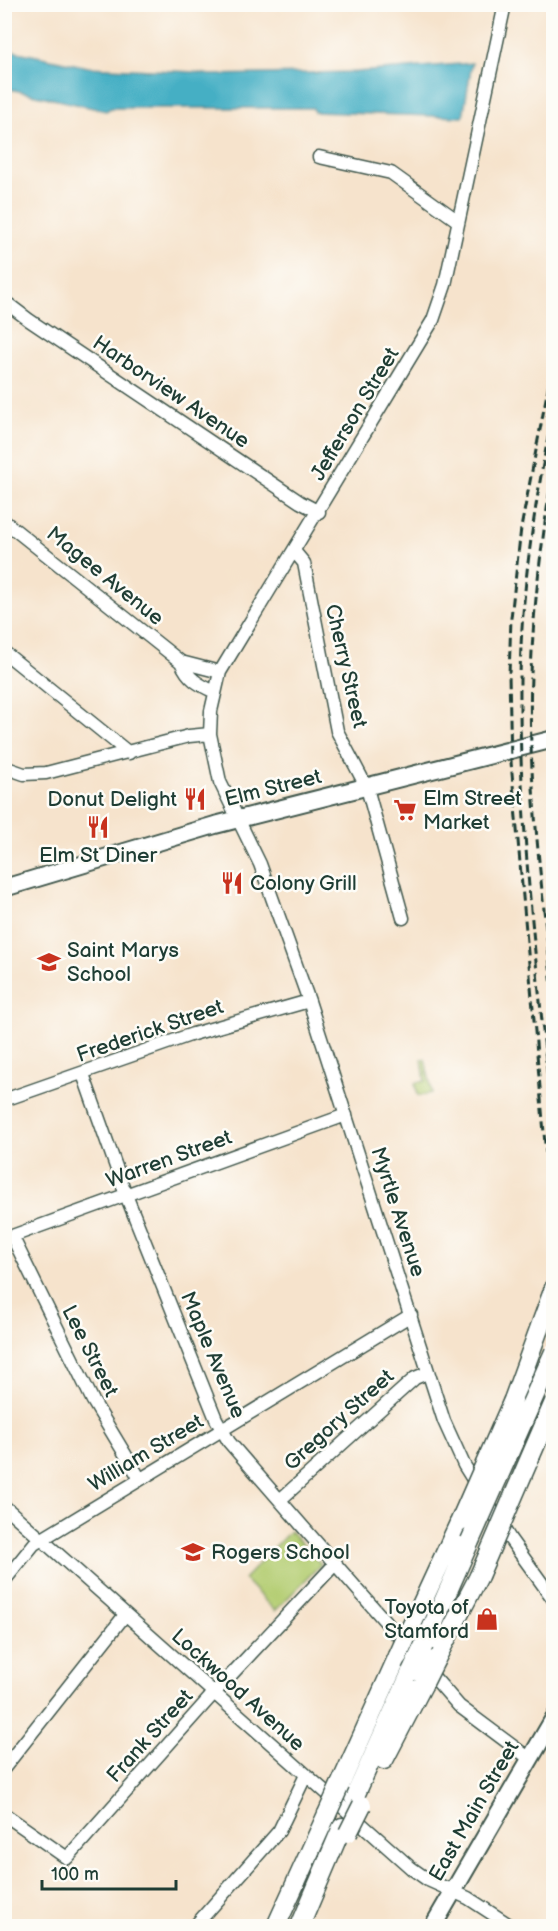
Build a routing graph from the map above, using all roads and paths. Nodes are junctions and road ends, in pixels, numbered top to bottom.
1 (505, 4) edge
2 (319, 157) dead end
3 (458, 221) junction
4 (4, 301) edge
5 (319, 512) junction
6 (4, 520) edge
7 (294, 551) junction
8 (4, 652) edge
9 (181, 662) junction
10 (220, 672) junction
11 (215, 692) junction
12 (210, 734) junction
13 (554, 739) edge
14 (129, 753) junction
15 (4, 767) edge
16 (367, 788) junction
17 (238, 819) junction
18 (4, 888) edge
19 (402, 918) dead end
20 (309, 1001) junction
21 (83, 1074) junction
22 (4, 1100) edge
23 (346, 1115) junction
24 (126, 1195) junction
25 (8, 1237) edge
26 (554, 1288) edge
27 (554, 1308) edge
28 (411, 1314) junction
29 (554, 1352) edge
30 (427, 1373) junction
31 (513, 1400) junction
32 (554, 1402) edge
33 (222, 1430) junction
34 (140, 1479) junction
35 (280, 1500) junction
36 (4, 1506) edge
37 (41, 1540) junction
38 (336, 1563) junction
39 (4, 1581) edge
40 (554, 1600) edge
41 (125, 1615) junction
42 (417, 1679) junction
43 (214, 1693) junction
44 (554, 1718) edge
45 (530, 1759) junction
46 (4, 1768) edge
47 (305, 1777) junction
48 (4, 1814) edge
49 (454, 1892) junction
50 (195, 1926) edge
51 (276, 1926) edge
52 (301, 1926) edge
53 (433, 1926) edge
54 (511, 1926) edge

1 - 3 street, Jefferson Street
2 - 3 street
3 - 5 street, Jefferson Street
4 - 5 street, Harborview Avenue
5 - 7 street, Jefferson Street
6 - 9 street, Magee Avenue
7 - 10 street, Jefferson Street
7 - 16 street, Cherry Street
8 - 14 street
9 - 10 street, Magee Avenue
9 - 11 street, Magee Avenue
10 - 11 street, Jefferson Street
11 - 12 street, Jefferson Street
12 - 14 street
12 - 17 street, Jefferson Street
13 - 16 main road, Elm Street
14 - 15 street
16 - 17 main road, Elm Street
16 - 19 street, Cherry Street
17 - 18 main road, Elm Street
17 - 20 street, Myrtle Avenue
20 - 21 street, Frederick Street
20 - 23 street, Myrtle Avenue
21 - 22 street, Frederick Street
21 - 24 street, Maple Avenue
23 - 24 street, Warren Street
23 - 28 street, Myrtle Avenue
24 - 25 street, Warren Street
24 - 33 street, Maple Avenue
25 - 34 street, Lee Street
26 - 31 highway
27 - 31 highway
28 - 30 street, Myrtle Avenue
28 - 33 street, William Street
29 - 42 highway, bridge
30 - 35 street, Gregory Street
30 - 40 street, Myrtle Avenue
31 - 51 highway, bridge
32 - 42 highway, bridge
33 - 34 street, William Street
33 - 35 street, Maple Avenue
34 - 37 street, William Street
35 - 38 street, Maple Avenue
36 - 37 street, Lockwood Avenue
37 - 39 street, William Street
37 - 41 street, Lockwood Avenue
38 - 43 street, Frank Street
38 - 45 street, Maple Avenue
41 - 43 street, Lockwood Avenue
41 - 46 street
42 - 52 highway, bridge
43 - 47 street, Lockwood Avenue
43 - 48 street, Frank Street
44 - 45 main road, East Main Street
45 - 49 main road, East Main Street
47 - 49 street, Lockwood Avenue
47 - 50 street
49 - 53 main road, East Main Street
49 - 54 street, Lockwood Avenue

